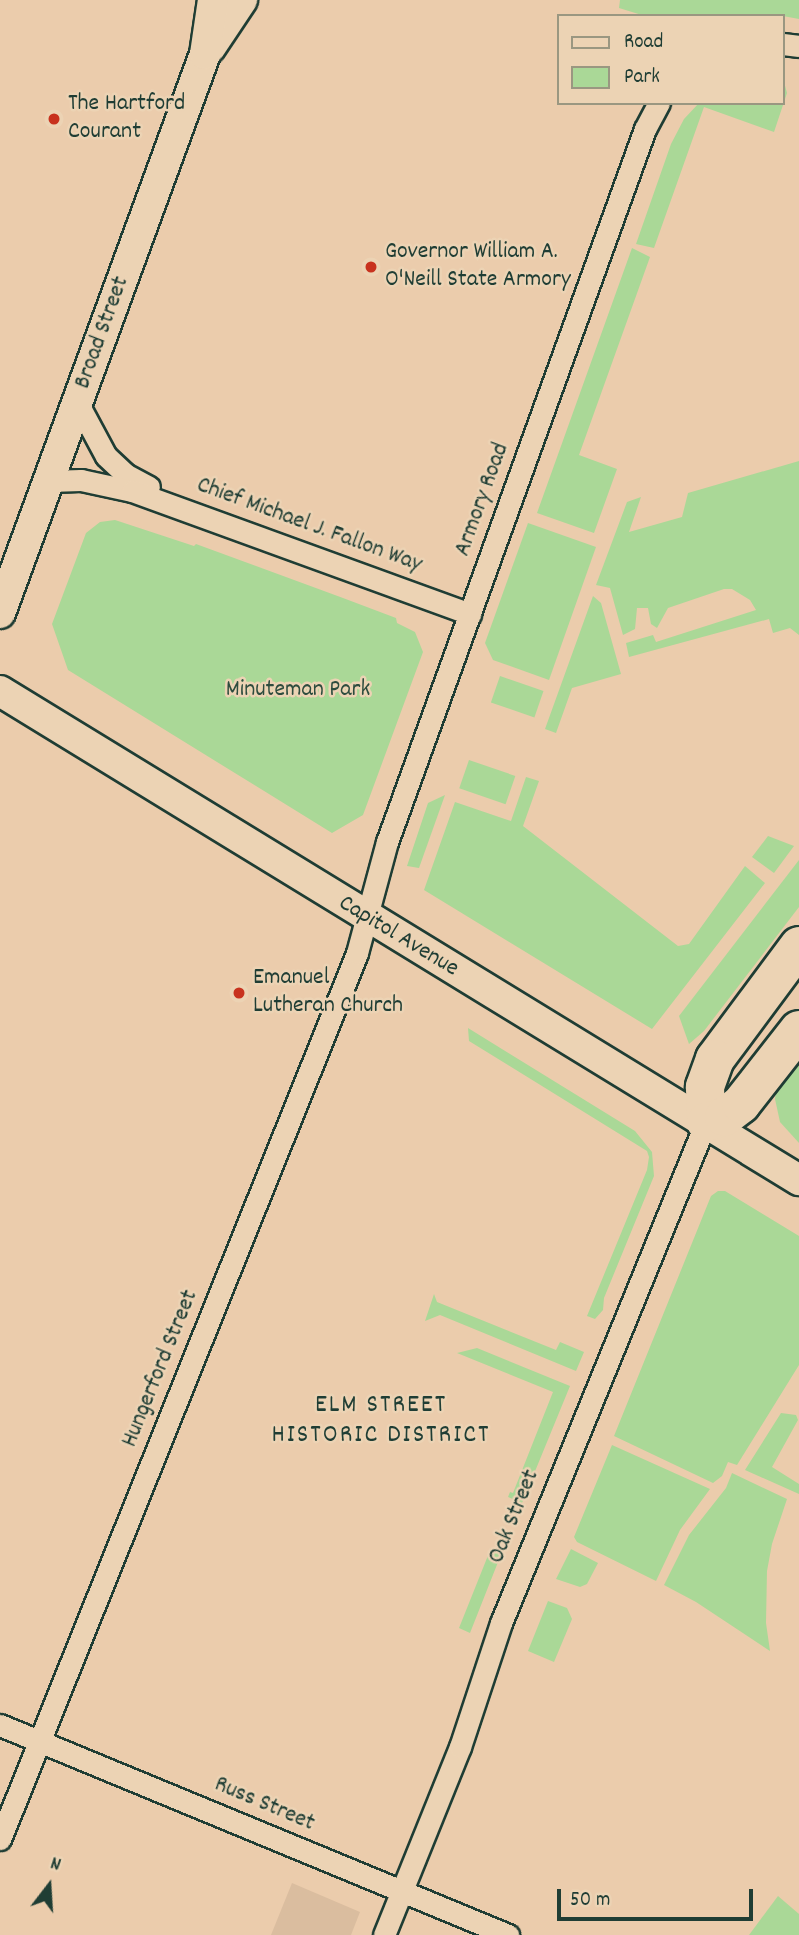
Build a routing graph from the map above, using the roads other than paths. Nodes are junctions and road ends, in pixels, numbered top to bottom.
1 (212, 0) edge
2 (242, 0) edge
3 (205, 54) junction
4 (658, 105) edge
5 (77, 402) junction
6 (48, 481) junction
7 (170, 503) junction
8 (0, 612) edge
9 (470, 614) junction
10 (0, 691) edge
11 (367, 918) junction
12 (799, 946) edge
13 (799, 1030) edge
14 (706, 1122) junction
15 (799, 1180) edge
16 (0, 1724) edge
17 (40, 1740) junction
18 (0, 1839) edge
19 (401, 1891) junction
20 (384, 1935) edge
21 (508, 1935) edge

1 - 3 main road, Broad Street
2 - 3 main road, Broad Street
3 - 5 main road, Broad Street
4 - 9 street, Armory Road
5 - 6 main road, Broad Street
5 - 7 street, Chief Michael J. Fallon Way
6 - 7 street, Chief Michael J. Fallon Way
6 - 8 main road, Broad Street
7 - 9 street, Chief Michael J. Fallon Way
9 - 11 street, Armory Road
10 - 11 main road, Capitol Avenue
11 - 14 main road, Capitol Avenue
11 - 17 street, Hungerford Street
12 - 14 highway
13 - 14 highway
14 - 15 main road, Capitol Avenue
14 - 19 street, Oak Street
16 - 17 street, Russ Street
17 - 18 street, Hungerford Street
17 - 19 street, Russ Street
19 - 20 street, Oak Street
19 - 21 street, Russ Street

